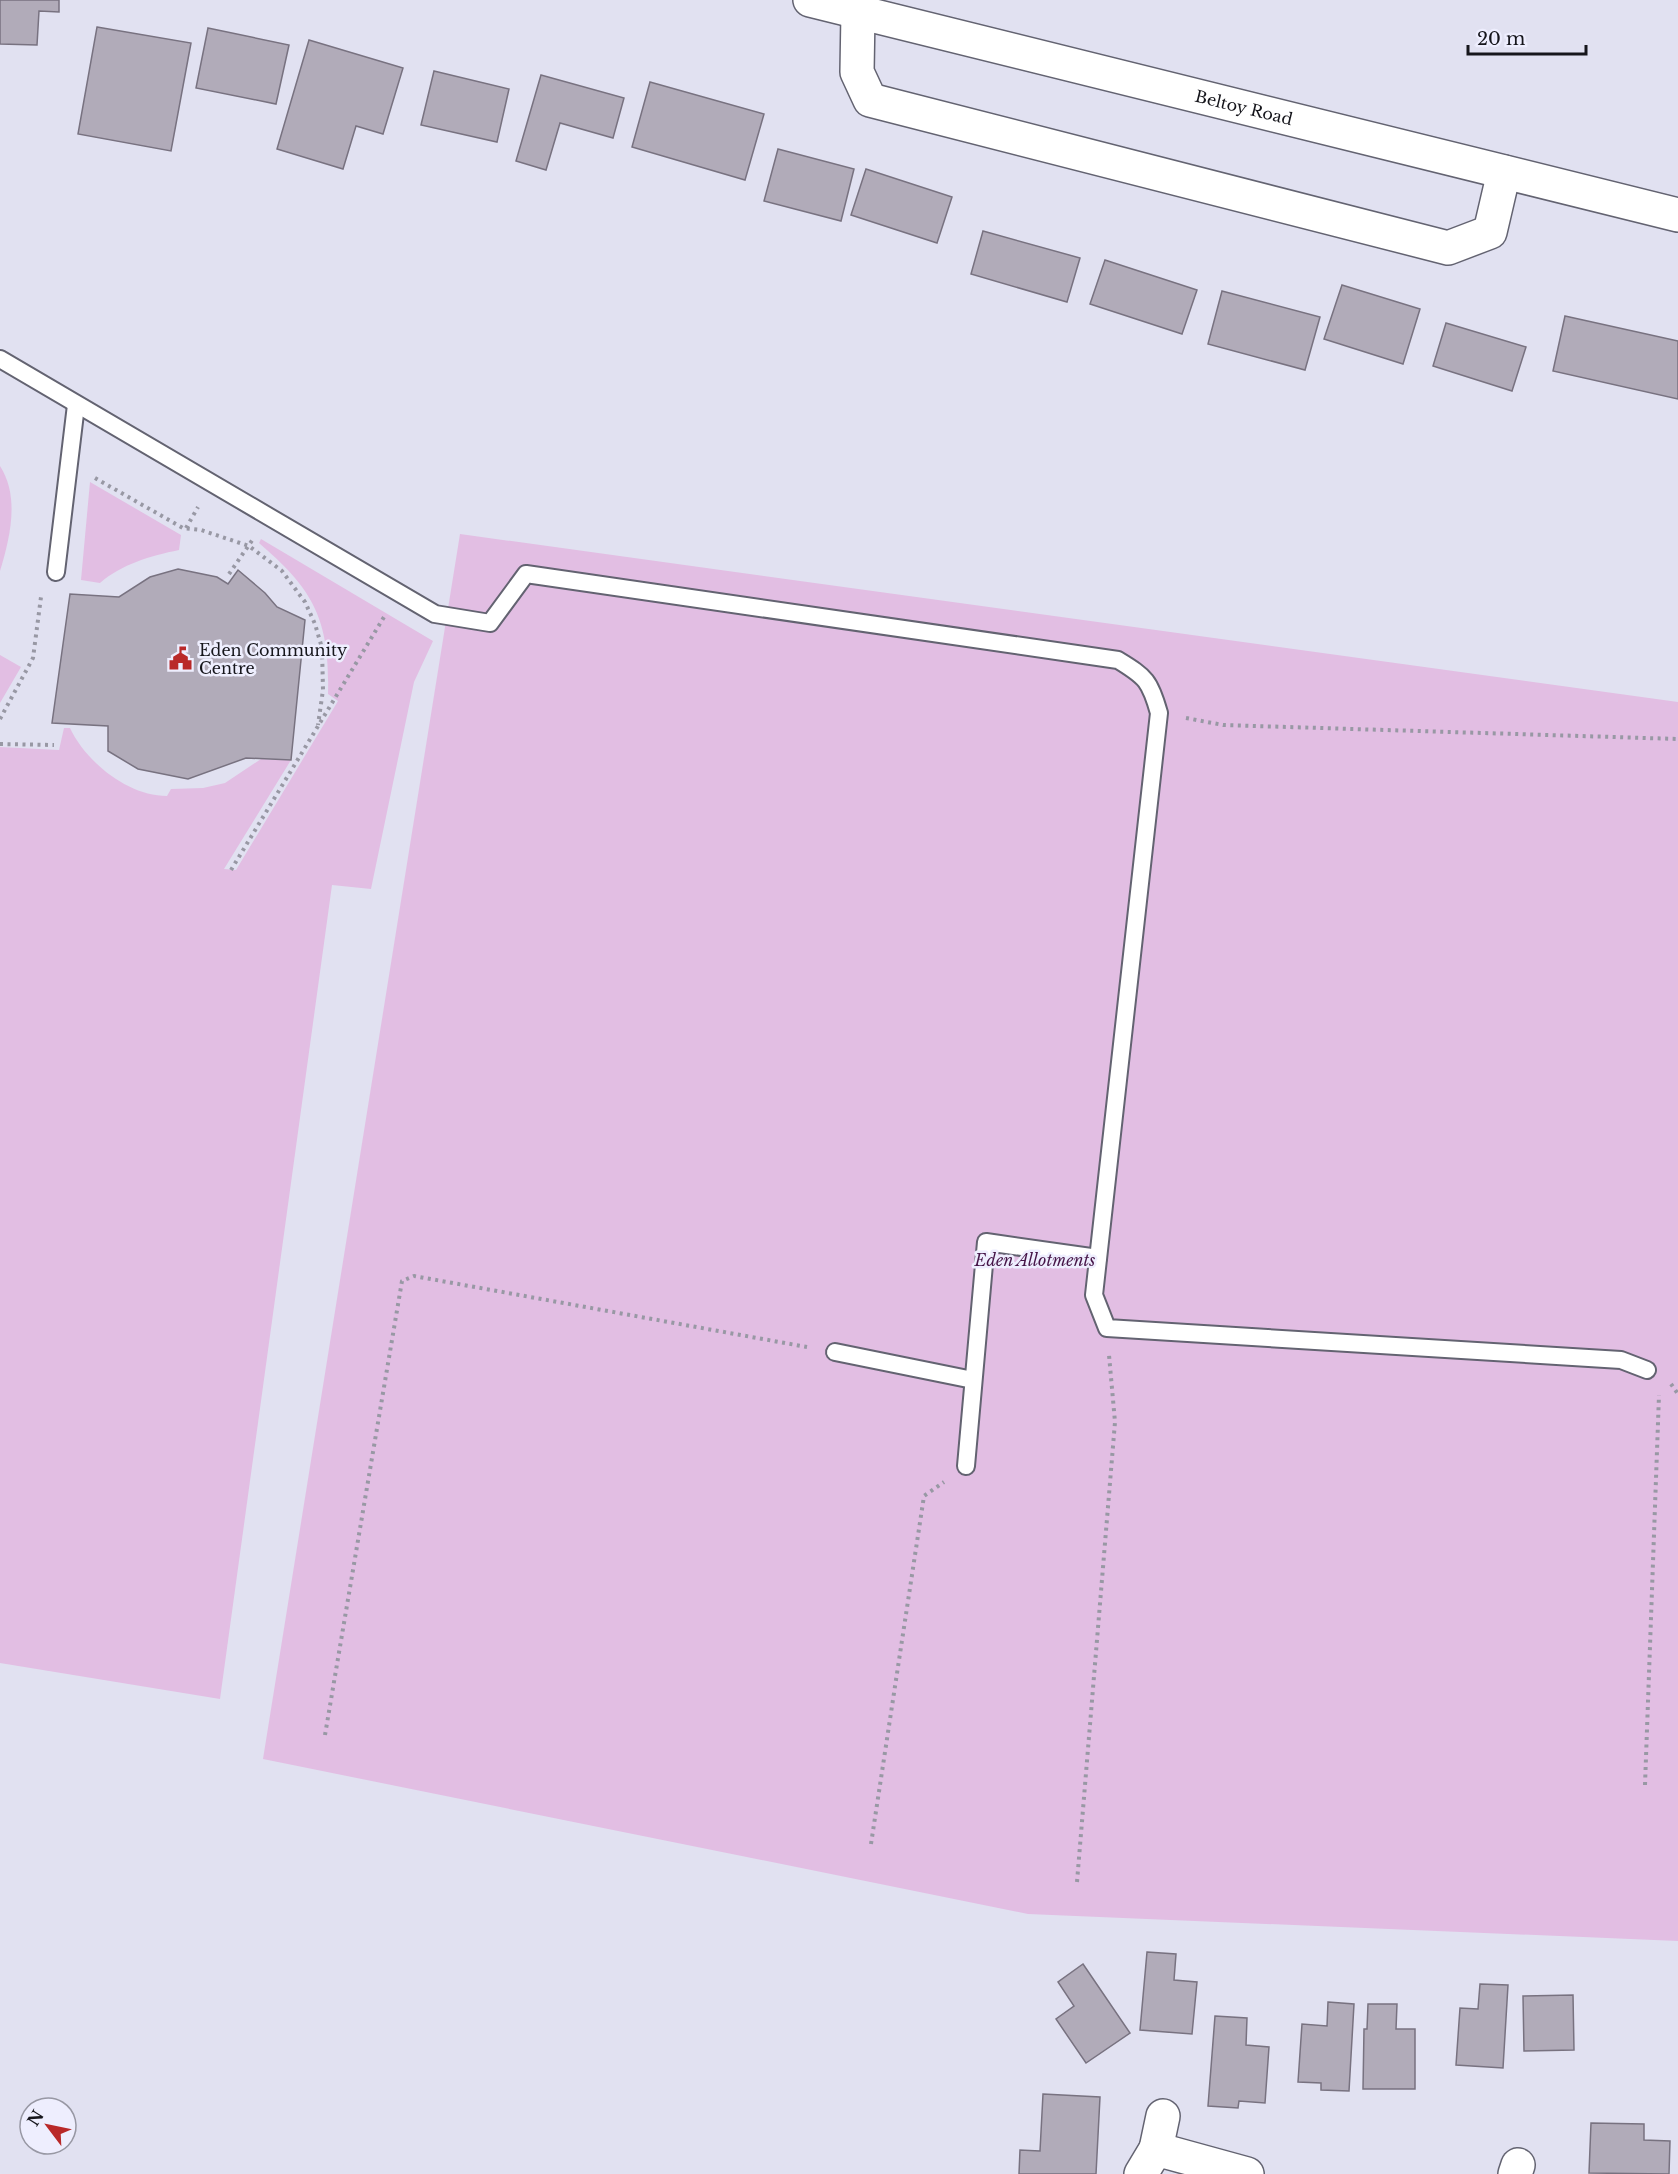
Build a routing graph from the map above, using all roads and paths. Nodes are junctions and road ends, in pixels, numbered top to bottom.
1 (810, 0) edge
2 (858, 13) junction
3 (1504, 172) junction
4 (1678, 215) edge
5 (0, 359) edge
6 (76, 405) junction
7 (86, 472) dead end
8 (249, 546) junction
9 (56, 572) joint
10 (229, 574) dead end
11 (398, 594) junction
12 (1159, 713) junction
13 (0, 719) edge
14 (318, 725) junction
15 (1678, 739) edge
16 (0, 744) edge
17 (54, 745) dead end
18 (231, 870) dead end
19 (1098, 1258) junction
20 (1107, 1328) junction
21 (835, 1352) joint
22 (1647, 1370) joint
23 (973, 1380) junction
24 (966, 1466) joint
25 (325, 1735) dead end
26 (1645, 1785) dead end
27 (871, 1844) dead end
28 (1077, 1882) dead end
29 (1163, 2116) dead end
30 (1149, 2161) edge
31 (1247, 2174) edge

1 - 2 street, Beltoy Road
2 - 3 street, Beltoy Road
2 - 3 street
3 - 4 street, Beltoy Road
5 - 6 lane
6 - 9 lane
6 - 11 lane
7 - 8 path
8 - 10 path
8 - 14 path
9 - 13 path
11 - 12 lane
11 - 14 path
12 - 15 path
12 - 19 lane
14 - 18 path
16 - 17 path
19 - 20 lane
19 - 23 lane
20 - 22 lane
20 - 28 path
21 - 23 lane
21 - 25 path
22 - 26 path
23 - 24 lane
24 - 27 path
29 - 30 street
30 - 31 street

